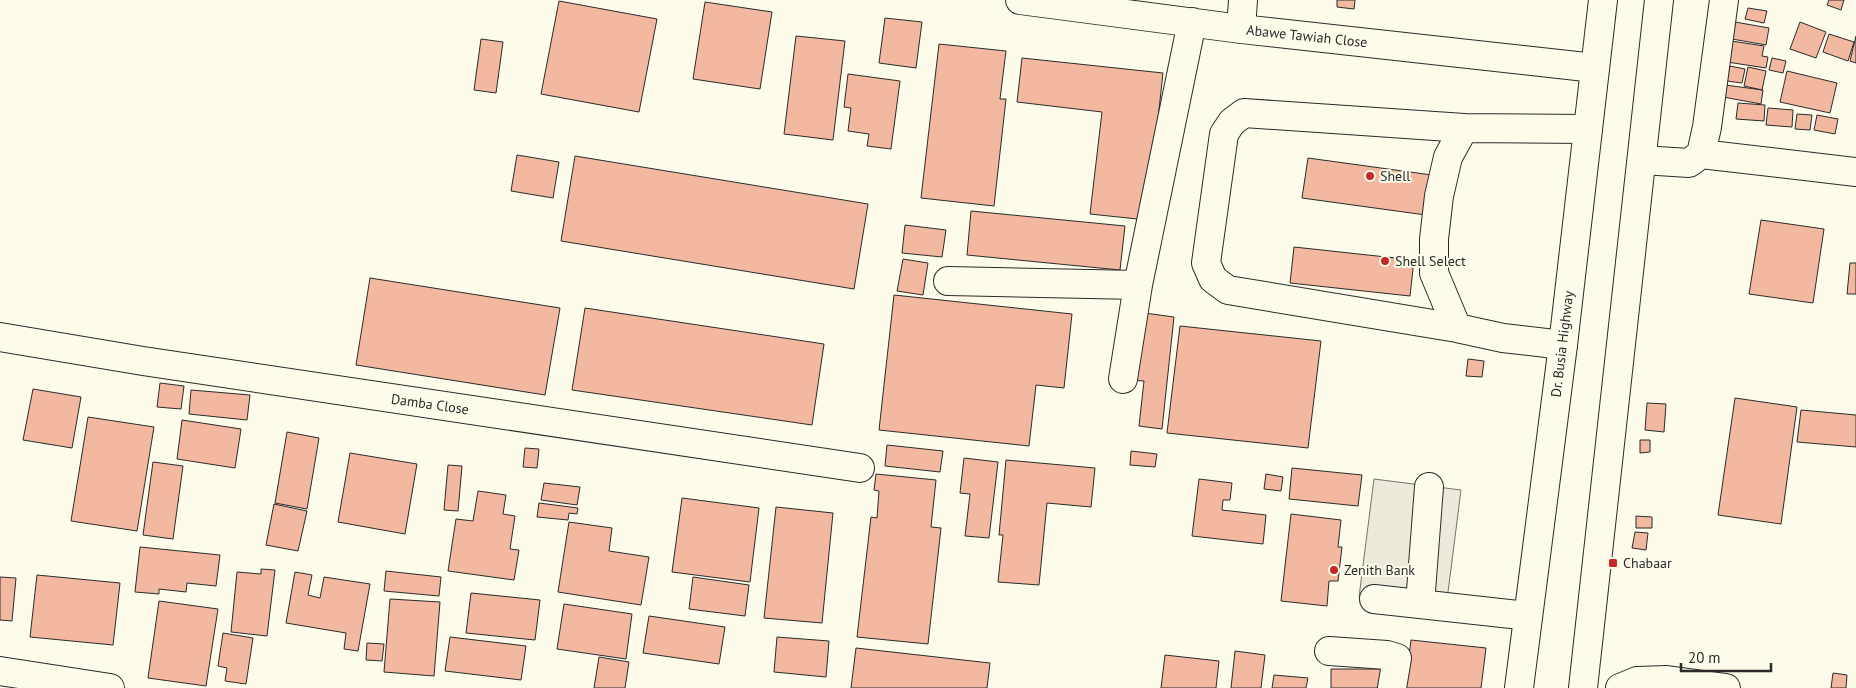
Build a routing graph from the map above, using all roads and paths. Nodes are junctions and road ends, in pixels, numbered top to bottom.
1 (1020, 0) edge
2 (1243, 0) edge
3 (1603, 0) edge
4 (1659, 0) edge
5 (1724, 0) edge
6 (1192, 22) junction
7 (1241, 29) junction
8 (1595, 68) junction
9 (1464, 128) junction
10 (1588, 129) junction
11 (1701, 154) junction
12 (1642, 160) junction
13 (1856, 172) edge
14 (948, 281) dead end
15 (1138, 285) junction
16 (1457, 328) junction
17 (0, 337) edge
18 (1562, 344) junction
19 (1123, 379) dead end
20 (860, 468) dead end
21 (1429, 487) dead end
22 (1374, 599) dead end
23 (1420, 604) junction
24 (1528, 616) junction
25 (1329, 651) dead end
26 (0, 671) edge
27 (110, 688) edge
28 (1392, 688) edge
29 (1519, 688) edge
30 (1583, 688) edge
31 (1620, 688) edge
32 (1726, 688) edge

1 - 6 main road, Abawe Tawiah Close
2 - 7 main road
3 - 8 main road, Dr. Busia Highway
4 - 12 main road
5 - 11 main road
6 - 7 main road, Abawe Tawiah Close
6 - 15 main road
7 - 8 main road, Abawe Tawiah Close
8 - 10 main road, Dr. Busia Highway
9 - 10 main road
9 - 16 main road
9 - 16 main road
10 - 18 main road, Dr. Busia Highway
11 - 12 main road
11 - 13 main road
12 - 30 main road
14 - 15 main road
15 - 19 main road
16 - 18 main road
17 - 20 main road, Damba Close
18 - 24 main road, Dr. Busia Highway
21 - 23 main road
22 - 23 main road
23 - 24 main road
24 - 29 main road, Dr. Busia Highway
25 - 28 main road
26 - 27 main road
31 - 32 main road

